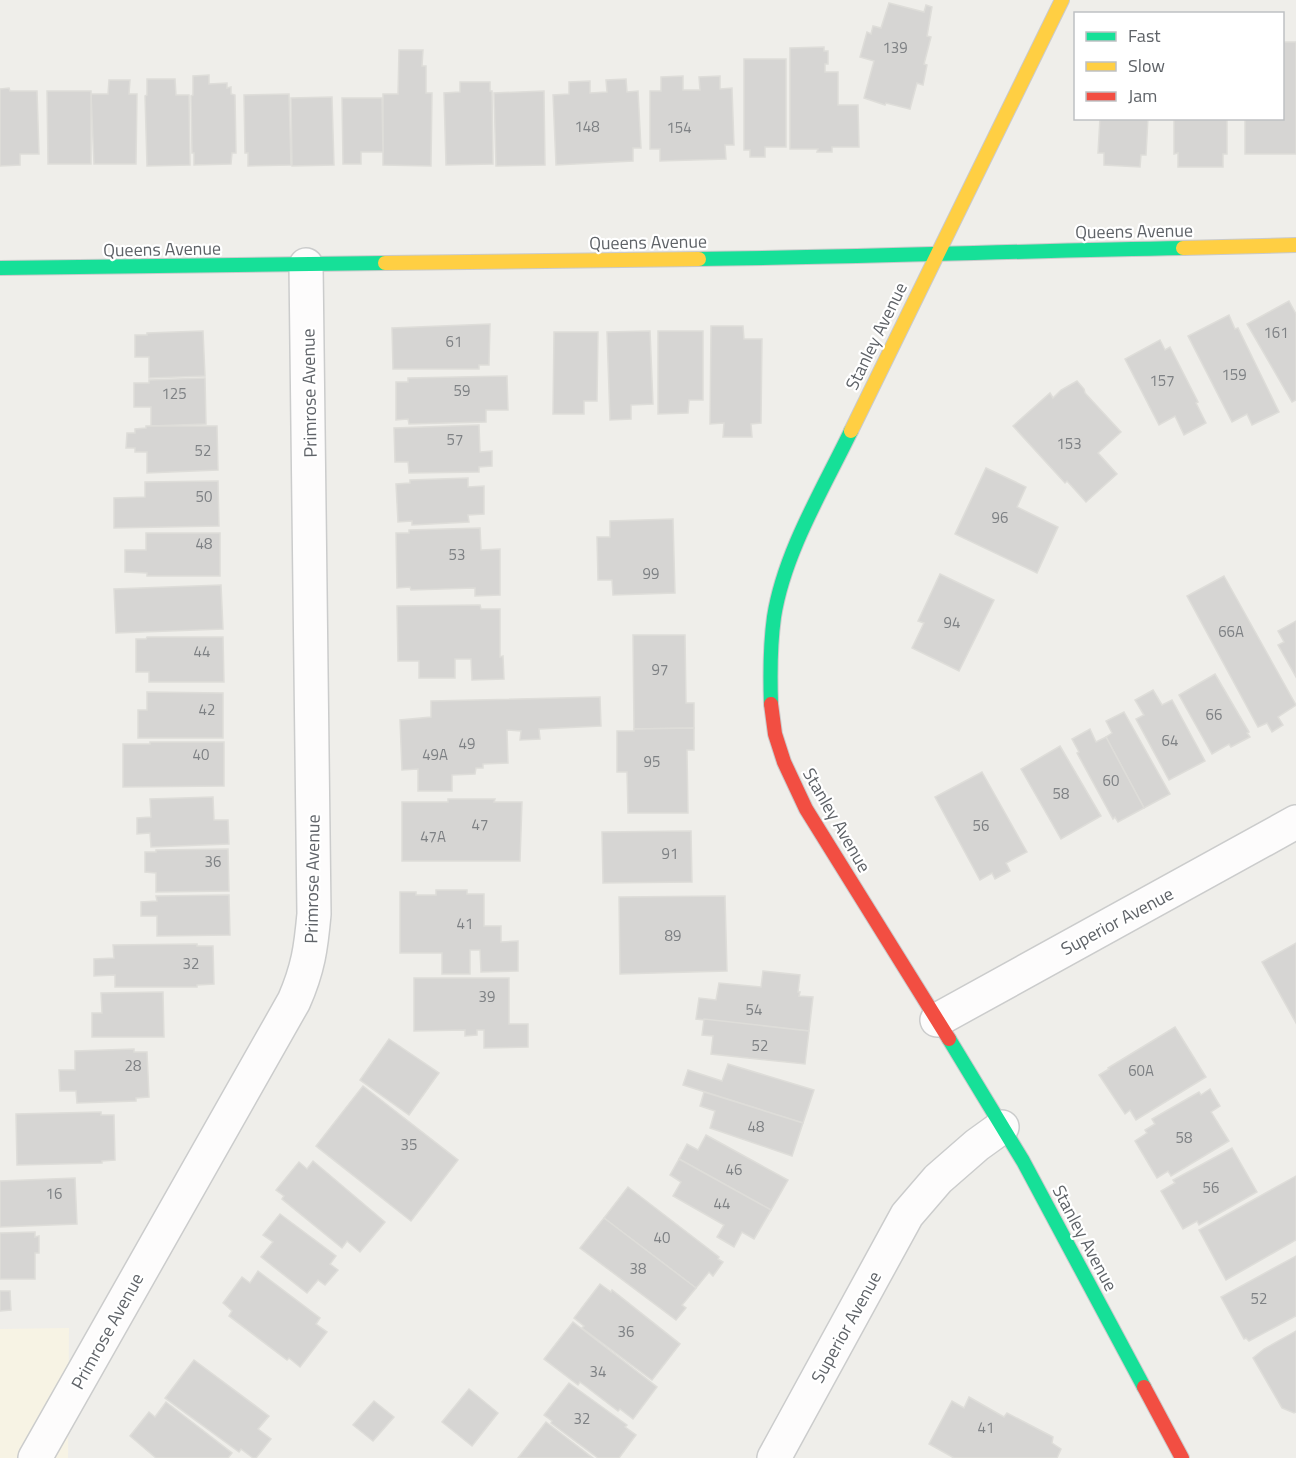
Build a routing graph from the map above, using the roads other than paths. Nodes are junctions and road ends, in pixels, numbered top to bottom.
1 (1062, 0) edge
2 (1296, 245) edge
3 (936, 254) junction
4 (306, 266) junction
5 (0, 268) edge
6 (1296, 822) edge
7 (938, 1020) junction
8 (1002, 1128) junction
9 (35, 1458) edge
10 (774, 1458) edge
11 (1182, 1458) edge

1 - 3 street, Stanley Avenue
2 - 3 street, Queens Avenue
3 - 4 street, Queens Avenue
3 - 7 street, Stanley Avenue
4 - 5 street, Queens Avenue
4 - 9 street, Primrose Avenue
6 - 7 street, Superior Avenue
7 - 8 street, Stanley Avenue
8 - 10 street, Superior Avenue
8 - 11 street, Stanley Avenue

